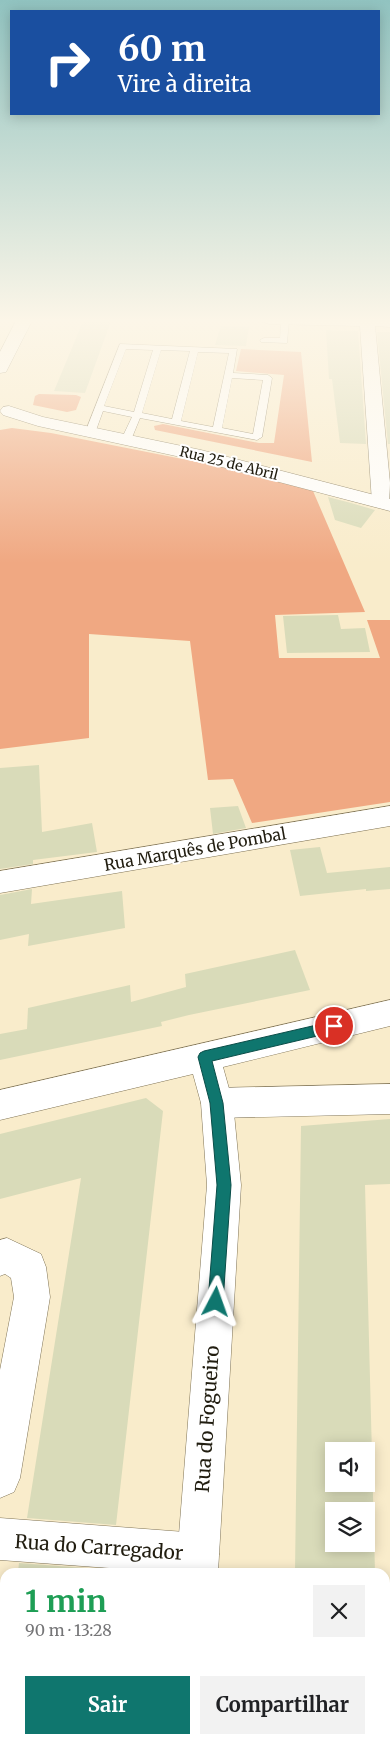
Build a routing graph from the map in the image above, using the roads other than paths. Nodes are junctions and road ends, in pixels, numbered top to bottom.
1 (102, 400) edge
2 (141, 400) edge
3 (182, 400) edge
4 (223, 400) edge
5 (264, 400) edge
6 (375, 400) edge
7 (99, 408) junction
8 (3, 411) edge
9 (137, 414) junction
10 (176, 422) junction
11 (217, 430) junction
12 (90, 433) junction
13 (126, 440) junction
14 (386, 503) edge
15 (390, 816) edge
16 (0, 882) edge
17 (390, 1013) edge
18 (204, 1057) junction
19 (390, 1099) edge
20 (217, 1103) junction
21 (0, 1105) edge
22 (0, 1258) edge
23 (0, 1478) edge
24 (0, 1539) edge
25 (197, 1564) edge

1 - 7 lane
2 - 9 lane
3 - 10 lane
4 - 11 lane
5 - 11 lane
6 - 14 street
7 - 9 lane
7 - 12 lane
8 - 12 street, Rua 25 de Abril
9 - 10 lane
9 - 13 lane
10 - 11 lane
12 - 13 street, Rua 25 de Abril
13 - 14 street, Rua 25 de Abril
15 - 16 street, Rua Marquês de Pombal
17 - 18 street
18 - 20 street, Rua do Fogueiro
18 - 21 street
19 - 20 street
20 - 25 street, Rua do Fogueiro
22 - 23 street
24 - 25 street, Rua do Carregador

